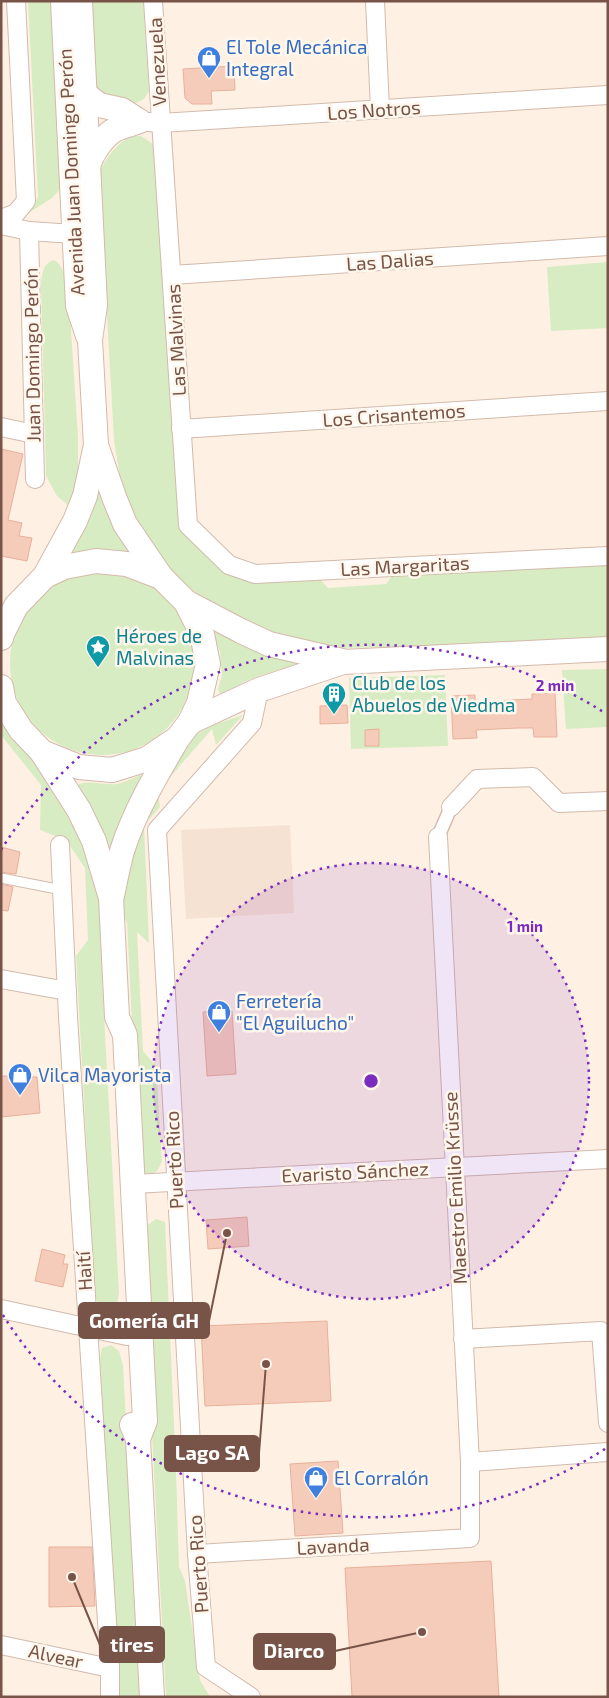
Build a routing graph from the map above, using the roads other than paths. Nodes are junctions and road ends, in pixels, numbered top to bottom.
1 (16, 1) edge
2 (63, 1) edge
3 (80, 1) edge
4 (153, 1) edge
5 (375, 1) edge
6 (84, 92) junction
7 (608, 94) edge
8 (380, 110) junction
9 (150, 122) junction
10 (88, 168) junction
11 (1, 219) edge
12 (1, 225) edge
13 (29, 231) junction
14 (74, 234) junction
15 (608, 246) edge
16 (172, 275) junction
17 (90, 340) junction
18 (608, 401) edge
19 (1, 427) edge
20 (181, 429) junction
21 (34, 434) junction
22 (96, 445) junction
23 (35, 479) dead end
24 (210, 548) joint
25 (608, 556) edge
26 (45, 576) junction
27 (161, 577) junction
28 (186, 602) junction
29 (8, 608) edge
30 (1, 638) edge
31 (608, 649) edge
32 (343, 662) junction
33 (259, 690) junction
34 (2, 697) edge
35 (184, 730) junction
36 (42, 752) junction
37 (608, 801) edge
38 (451, 807) joint
39 (438, 837) joint
40 (60, 845) dead end
41 (1, 878) edge
42 (62, 890) junction
43 (111, 898) junction
44 (1, 979) edge
45 (67, 992) junction
46 (118, 1017) junction
47 (608, 1158) edge
48 (454, 1167) junction
49 (175, 1182) junction
50 (133, 1184) junction
51 (1, 1309) edge
52 (88, 1328) junction
53 (127, 1336) junction
54 (463, 1339) junction
55 (608, 1423) edge
56 (138, 1440) junction
57 (608, 1452) edge
58 (470, 1462) junction
59 (470, 1538) joint
60 (196, 1554) junction
61 (1, 1645) edge
62 (110, 1668) junction
63 (110, 1697) edge
64 (152, 1697) edge
65 (251, 1697) edge

1 - 11 street
2 - 14 main road, Avenida Juan Domingo Perón
3 - 6 main road, Avenida Juan Domingo Perón
4 - 9 street, Venezuela
5 - 8 street
6 - 9 main road
6 - 10 main road, Avenida Juan Domingo Perón
7 - 8 street, Los Notros
8 - 9 street, Los Notros
9 - 10 main road
9 - 16 street, Las Malvinas
10 - 17 main road, Avenida Juan Domingo Perón
12 - 13 street
13 - 14 street
13 - 21 street, Juan Domingo Perón
14 - 17 main road, Avenida Juan Domingo Perón
15 - 16 street, Las Dalias
16 - 20 street, Las Malvinas
17 - 22 main road, Avenida Juan Domingo Perón
18 - 20 street, Los Crisantemos
19 - 21 street
20 - 24 street, Las Malvinas
21 - 23 street, Juan Domingo Perón
22 - 26 main road, Avenida Juan Domingo Perón
22 - 27 main road, Avenida Juan Domingo Perón
24 - 25 street, Las Margaritas
26 - 27 main road
26 - 29 main road
27 - 28 main road
28 - 32 main road
28 - 35 main road
29 - 30 main road
31 - 32 main road
32 - 33 main road
33 - 35 main road
33 - 49 street, Puerto Rico
34 - 36 main road
35 - 36 main road
35 - 43 main road
36 - 43 main road
37 - 38 street
38 - 39 street
39 - 48 street, Maestro Emilio Krüsse
40 - 42 street, Haití
41 - 42 lane
42 - 45 street, Haití
43 - 46 main road
44 - 45 street
45 - 52 street, Haití
46 - 50 main road
46 - 53 main road
47 - 48 street, Evaristo Sánchez
48 - 49 street, Evaristo Sánchez
48 - 54 street, Maestro Emilio Krüsse
49 - 50 street, Evaristo Sánchez
49 - 60 street, Puerto Rico
50 - 56 main road
51 - 52 street
52 - 53 street
52 - 62 street, Haití
53 - 56 main road
54 - 55 street
54 - 58 street, Maestro Emilio Krüsse
56 - 64 main road
57 - 58 street
58 - 59 street, Maestro Emilio Krüsse
59 - 60 street, Lavanda
60 - 65 street, Puerto Rico
61 - 62 street, Alvear
62 - 63 street, Haití

